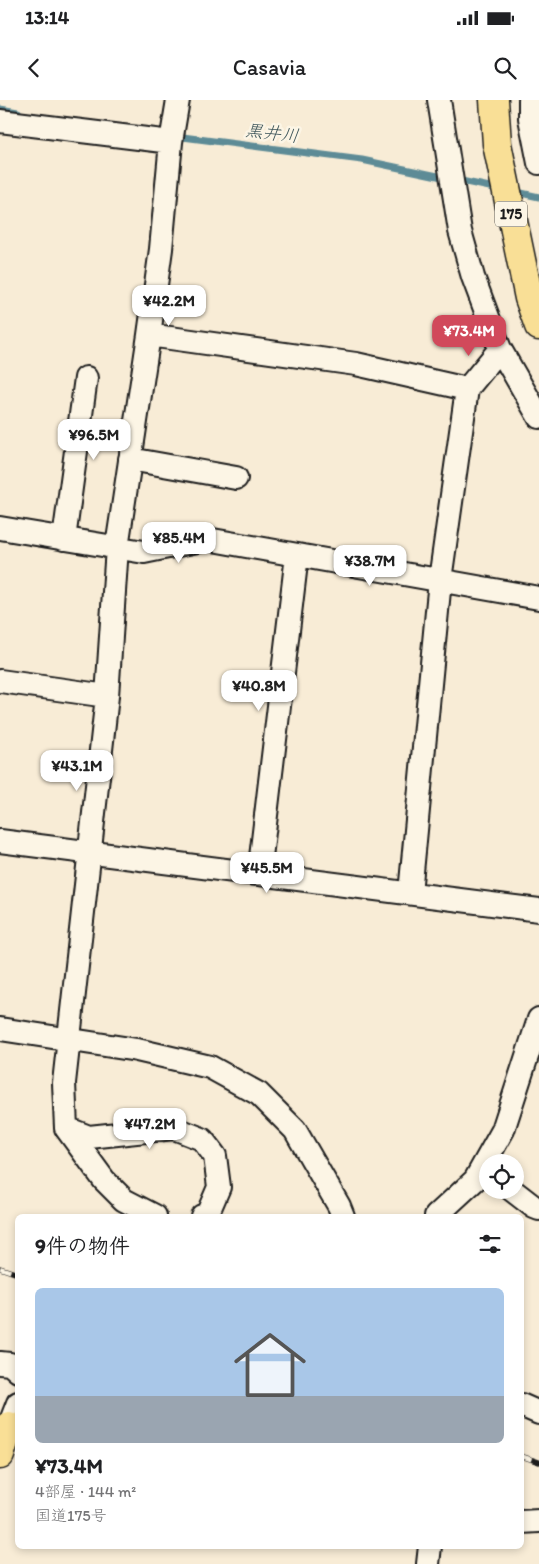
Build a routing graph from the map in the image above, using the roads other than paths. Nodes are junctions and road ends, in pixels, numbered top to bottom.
1 (178, 100) edge
2 (439, 100) edge
3 (494, 100) edge
4 (530, 100) edge
5 (0, 125) edge
6 (171, 142) junction
7 (539, 163) edge
8 (539, 326) edge
9 (149, 335) junction
10 (500, 348) junction
11 (86, 378) dead end
12 (467, 389) junction
13 (539, 417) edge
14 (130, 459) junction
15 (236, 478) dead end
16 (0, 528) edge
17 (64, 539) junction
18 (116, 548) junction
19 (297, 555) junction
20 (440, 580) junction
21 (539, 598) edge
22 (0, 681) edge
23 (107, 696) junction
24 (0, 841) edge
25 (90, 852) junction
26 (259, 874) junction
27 (410, 893) junction
28 (539, 910) edge
29 (539, 1019) edge
30 (0, 1029) edge
31 (70, 1040) junction
32 (66, 1128) junction
33 (492, 1154) edge
34 (479, 1176) edge
35 (524, 1199) edge
36 (539, 1209) edge
37 (151, 1214) edge
38 (207, 1214) edge
39 (343, 1214) edge
40 (438, 1214) edge
41 (0, 1363) edge
42 (15, 1368) edge
43 (524, 1406) edge
44 (539, 1413) edge
45 (11, 1420) edge
46 (0, 1455) edge
47 (539, 1521) edge
48 (524, 1522) edge
49 (430, 1549) edge
50 (428, 1564) edge

1 - 6 street
2 - 10 street
3 - 8 main road, 175
4 - 7 street
5 - 6 street
6 - 9 street
9 - 12 street
9 - 14 street
10 - 12 street
10 - 13 street
11 - 17 street
12 - 20 street
14 - 15 street
14 - 18 street
16 - 17 street
17 - 18 street
18 - 19 street
18 - 23 street
19 - 20 street
19 - 26 street
20 - 21 street
20 - 27 street
22 - 23 street
23 - 25 street
24 - 25 street
25 - 26 street
25 - 31 street
26 - 27 street
27 - 28 street
29 - 33 street
30 - 31 street
31 - 32 street
31 - 39 street
32 - 37 street
32 - 38 street
34 - 40 street
35 - 36 street
41 - 42 street
43 - 44 street
45 - 46 main road
47 - 48 street
49 - 50 street

